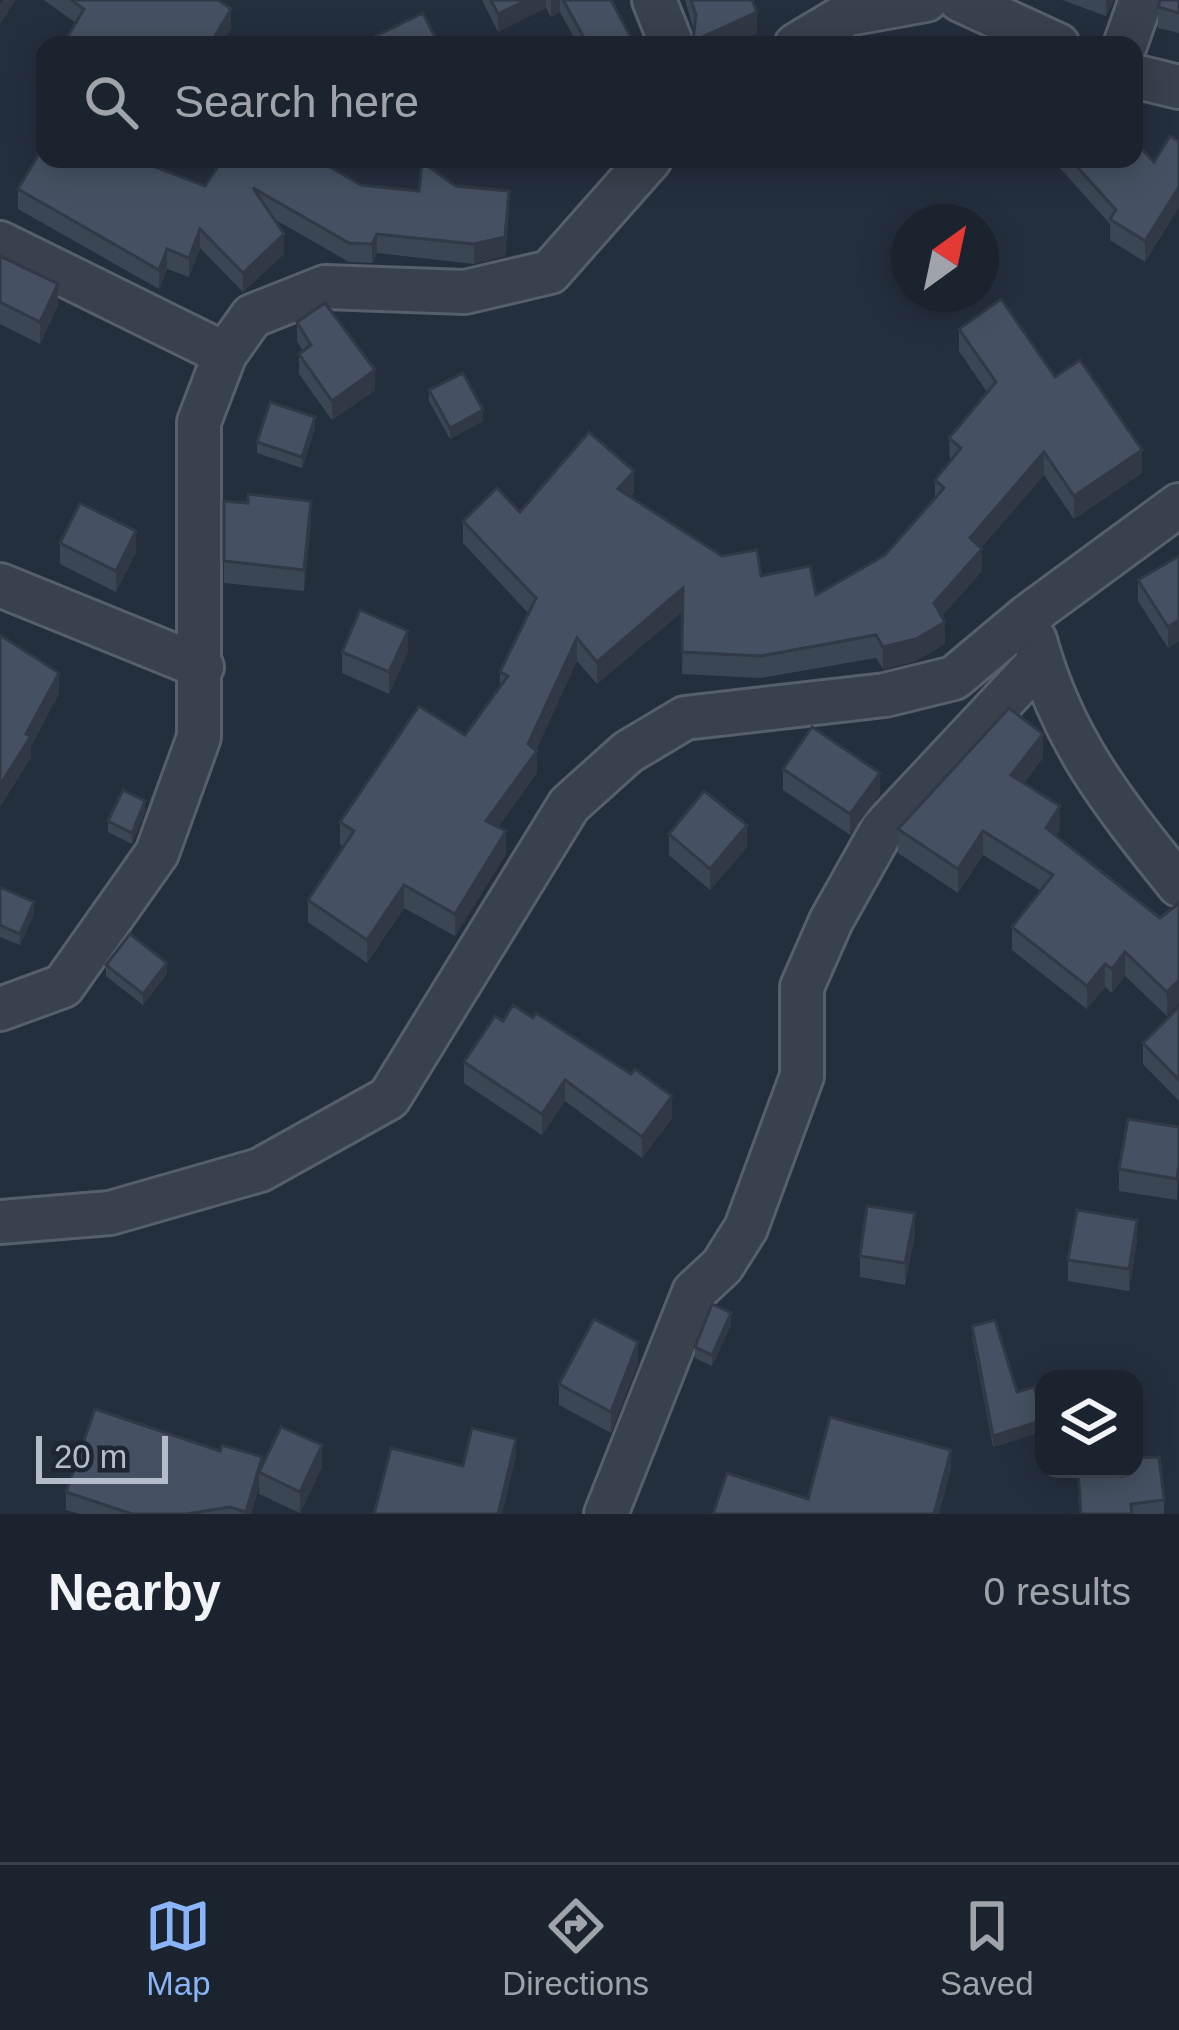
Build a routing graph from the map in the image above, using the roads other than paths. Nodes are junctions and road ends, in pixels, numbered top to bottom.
1 (654, 0) edge
2 (926, 0) edge
3 (960, 0) edge
4 (1141, 0) edge
5 (846, 7) edge
6 (668, 36) edge
7 (808, 36) edge
8 (1038, 36) edge
9 (1128, 36) edge
10 (1143, 78) edge
11 (1179, 87) edge
12 (642, 168) edge
13 (0, 243) edge
14 (225, 354) junction
15 (1179, 505) edge
16 (0, 585) edge
17 (1028, 616) junction
18 (1040, 661) junction
19 (202, 667) junction
20 (1179, 885) edge
21 (0, 1009) edge
22 (0, 1222) edge
23 (606, 1514) edge

1 - 6 street
2 - 5 street
3 - 8 street
4 - 9 street
5 - 7 street
10 - 11 street
12 - 14 street
13 - 14 street
14 - 19 street
15 - 17 street
16 - 19 street
17 - 18 street
17 - 22 street
18 - 20 street
18 - 23 street
19 - 21 street

